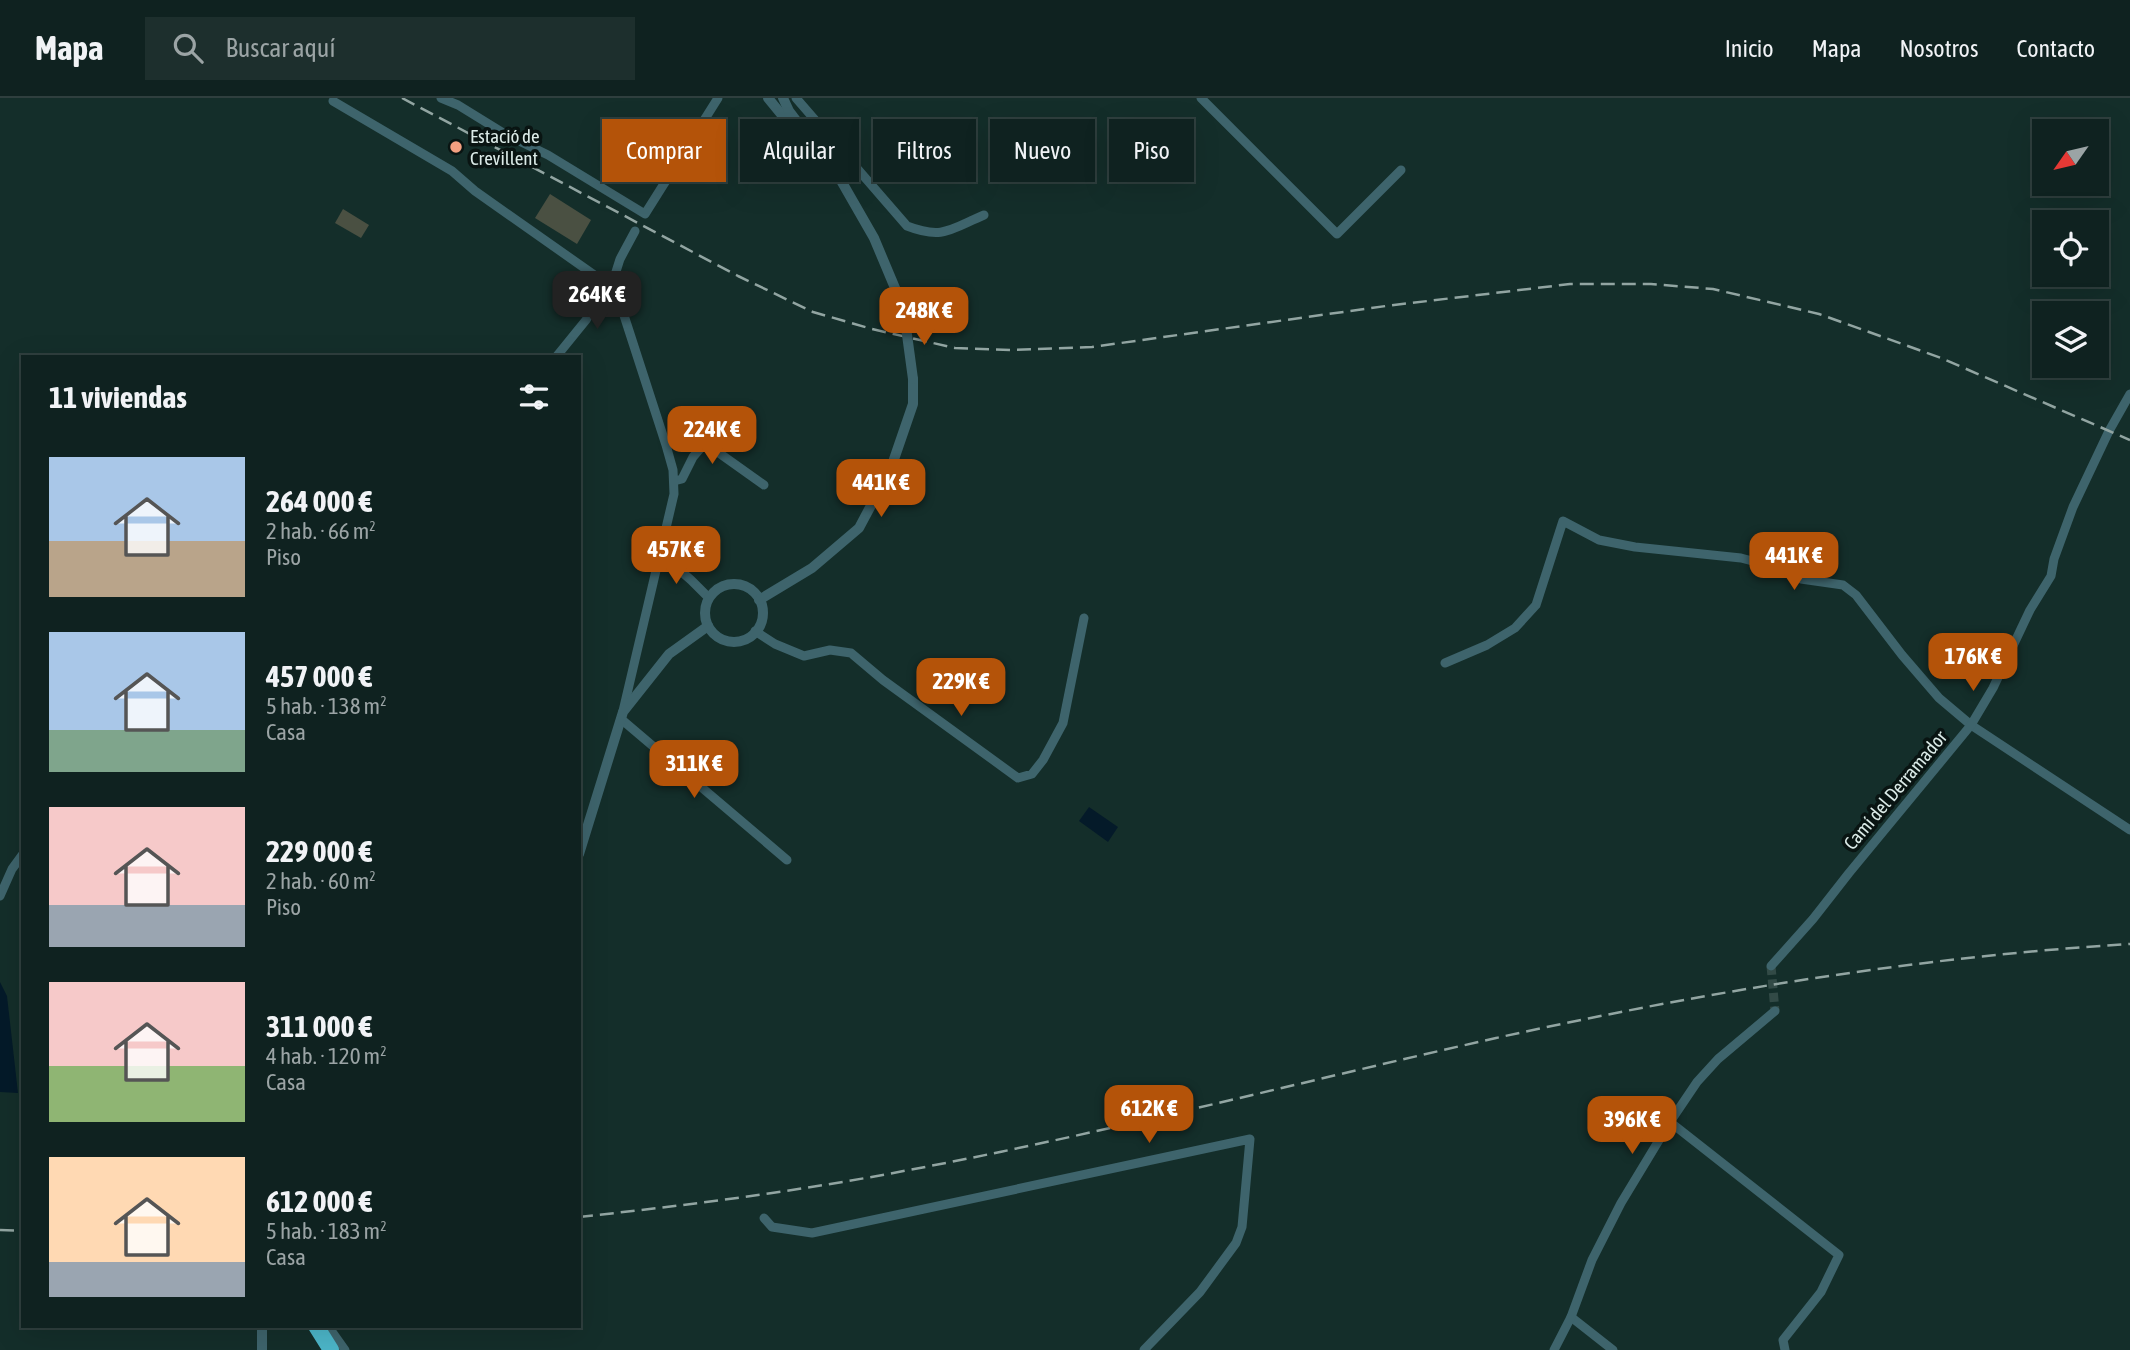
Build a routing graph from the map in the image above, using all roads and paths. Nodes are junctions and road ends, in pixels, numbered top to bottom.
1 (441, 98) edge
2 (718, 98) edge
3 (768, 98) edge
4 (783, 98) edge
5 (796, 98) edge
6 (1201, 98) edge
7 (333, 101) dead end
8 (1401, 170) dead end
9 (847, 192) junction
10 (984, 215) dead end
11 (635, 231) dead end
12 (606, 283) junction
13 (617, 291) junction
14 (558, 355) edge
15 (2130, 394) edge
16 (674, 481) junction
17 (764, 485) dead end
18 (661, 554) junction
19 (709, 598) junction
20 (759, 600) junction
21 (1084, 618) dead end
22 (708, 626) junction
23 (755, 631) junction
24 (1446, 663) dead end
25 (622, 715) junction
26 (1971, 725) junction
27 (2130, 831) edge
28 (581, 848) edge
29 (21, 857) edge
30 (787, 860) dead end
31 (0, 896) edge
32 (1771, 966) dead end
33 (1775, 1011) dead end
34 (1670, 1122) junction
35 (764, 1218) dead end
36 (1571, 1317) junction
37 (262, 1328) edge
38 (317, 1328) edge
39 (329, 1328) edge
40 (262, 1350) edge
41 (331, 1350) edge
42 (345, 1350) edge
43 (1143, 1350) edge
44 (1554, 1350) edge
45 (1613, 1350) edge
46 (1785, 1350) edge

1 - 2 street
3 - 9 street
4 - 9 street
5 - 10 street
6 - 8 street
7 - 12 street
9 - 20 street, bridge
11 - 13 street
12 - 13 street
12 - 14 street
13 - 16 street
15 - 26 street, Camí del Derramador
16 - 17 street
16 - 18 street
18 - 19 street
18 - 25 street
19 - 20 street
19 - 22 street
20 - 23 street
21 - 23 street
22 - 23 street
22 - 25 street
24 - 26 street
25 - 28 street
25 - 30 street
26 - 27 street
26 - 32 street, Camí del Derramador
29 - 31 street
33 - 34 street
34 - 36 street
34 - 46 street
35 - 43 street
36 - 44 street
36 - 45 street
37 - 40 street
38 - 41 highway
39 - 42 street

